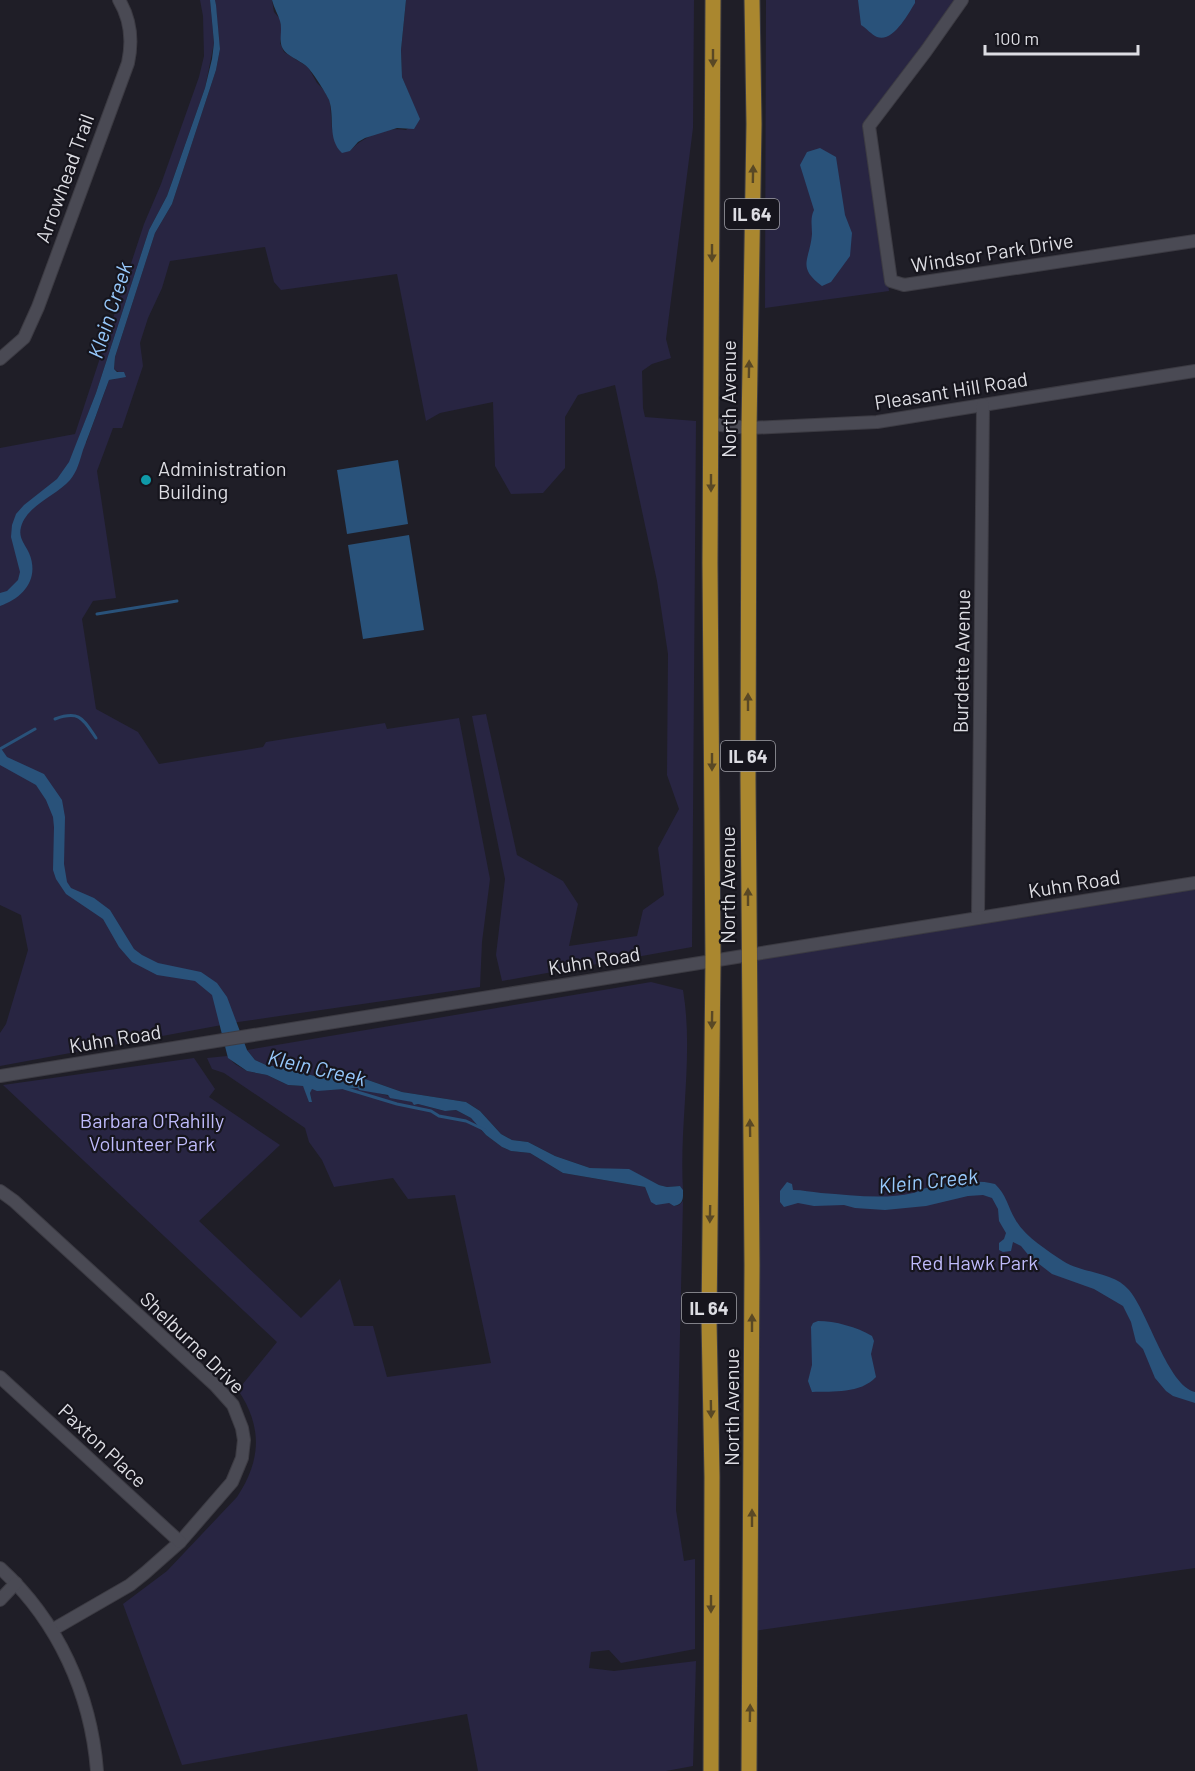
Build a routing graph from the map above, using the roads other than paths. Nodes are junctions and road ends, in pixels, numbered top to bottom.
1 (119, 0) edge
2 (713, 0) edge
3 (752, 0) edge
4 (962, 0) edge
5 (1195, 241) edge
6 (0, 359) edge
7 (1195, 371) edge
8 (983, 405) junction
9 (711, 424) junction
10 (749, 428) junction
11 (1195, 883) edge
12 (978, 918) junction
13 (748, 955) junction
14 (713, 961) junction
15 (0, 1076) edge
16 (0, 1191) edge
17 (0, 1377) edge
18 (180, 1542) junction
19 (0, 1568) edge
20 (16, 1583) junction
21 (0, 1600) edge
22 (52, 1630) junction
23 (97, 1771) edge
24 (711, 1771) edge
25 (749, 1771) edge

1 - 6 street, Arrowhead Trail
2 -> 9 main road, North Avenue / IL 64
10 -> 3 main road, North Avenue / IL 64
4 - 5 street, Windsor Park Drive
7 - 8 street, Pleasant Hill Road
8 - 10 street, Pleasant Hill Road
8 - 12 street, Burdette Avenue
9 - 10 street, Pleasant Hill Road
9 -> 14 main road, North Avenue / IL 64
13 -> 10 main road, North Avenue / IL 64
11 - 12 street, Kuhn Road
12 - 13 street, Kuhn Road
13 - 14 street, Kuhn Road
25 -> 13 main road, North Avenue / IL 64
14 - 15 street, Kuhn Road
14 -> 24 main road, North Avenue / IL 64
16 - 18 street, Shelburne Drive
17 - 18 street, Paxton Place
18 - 22 street, Shelburne Drive
19 - 20 street
20 - 21 street
20 - 22 street
22 - 23 street

